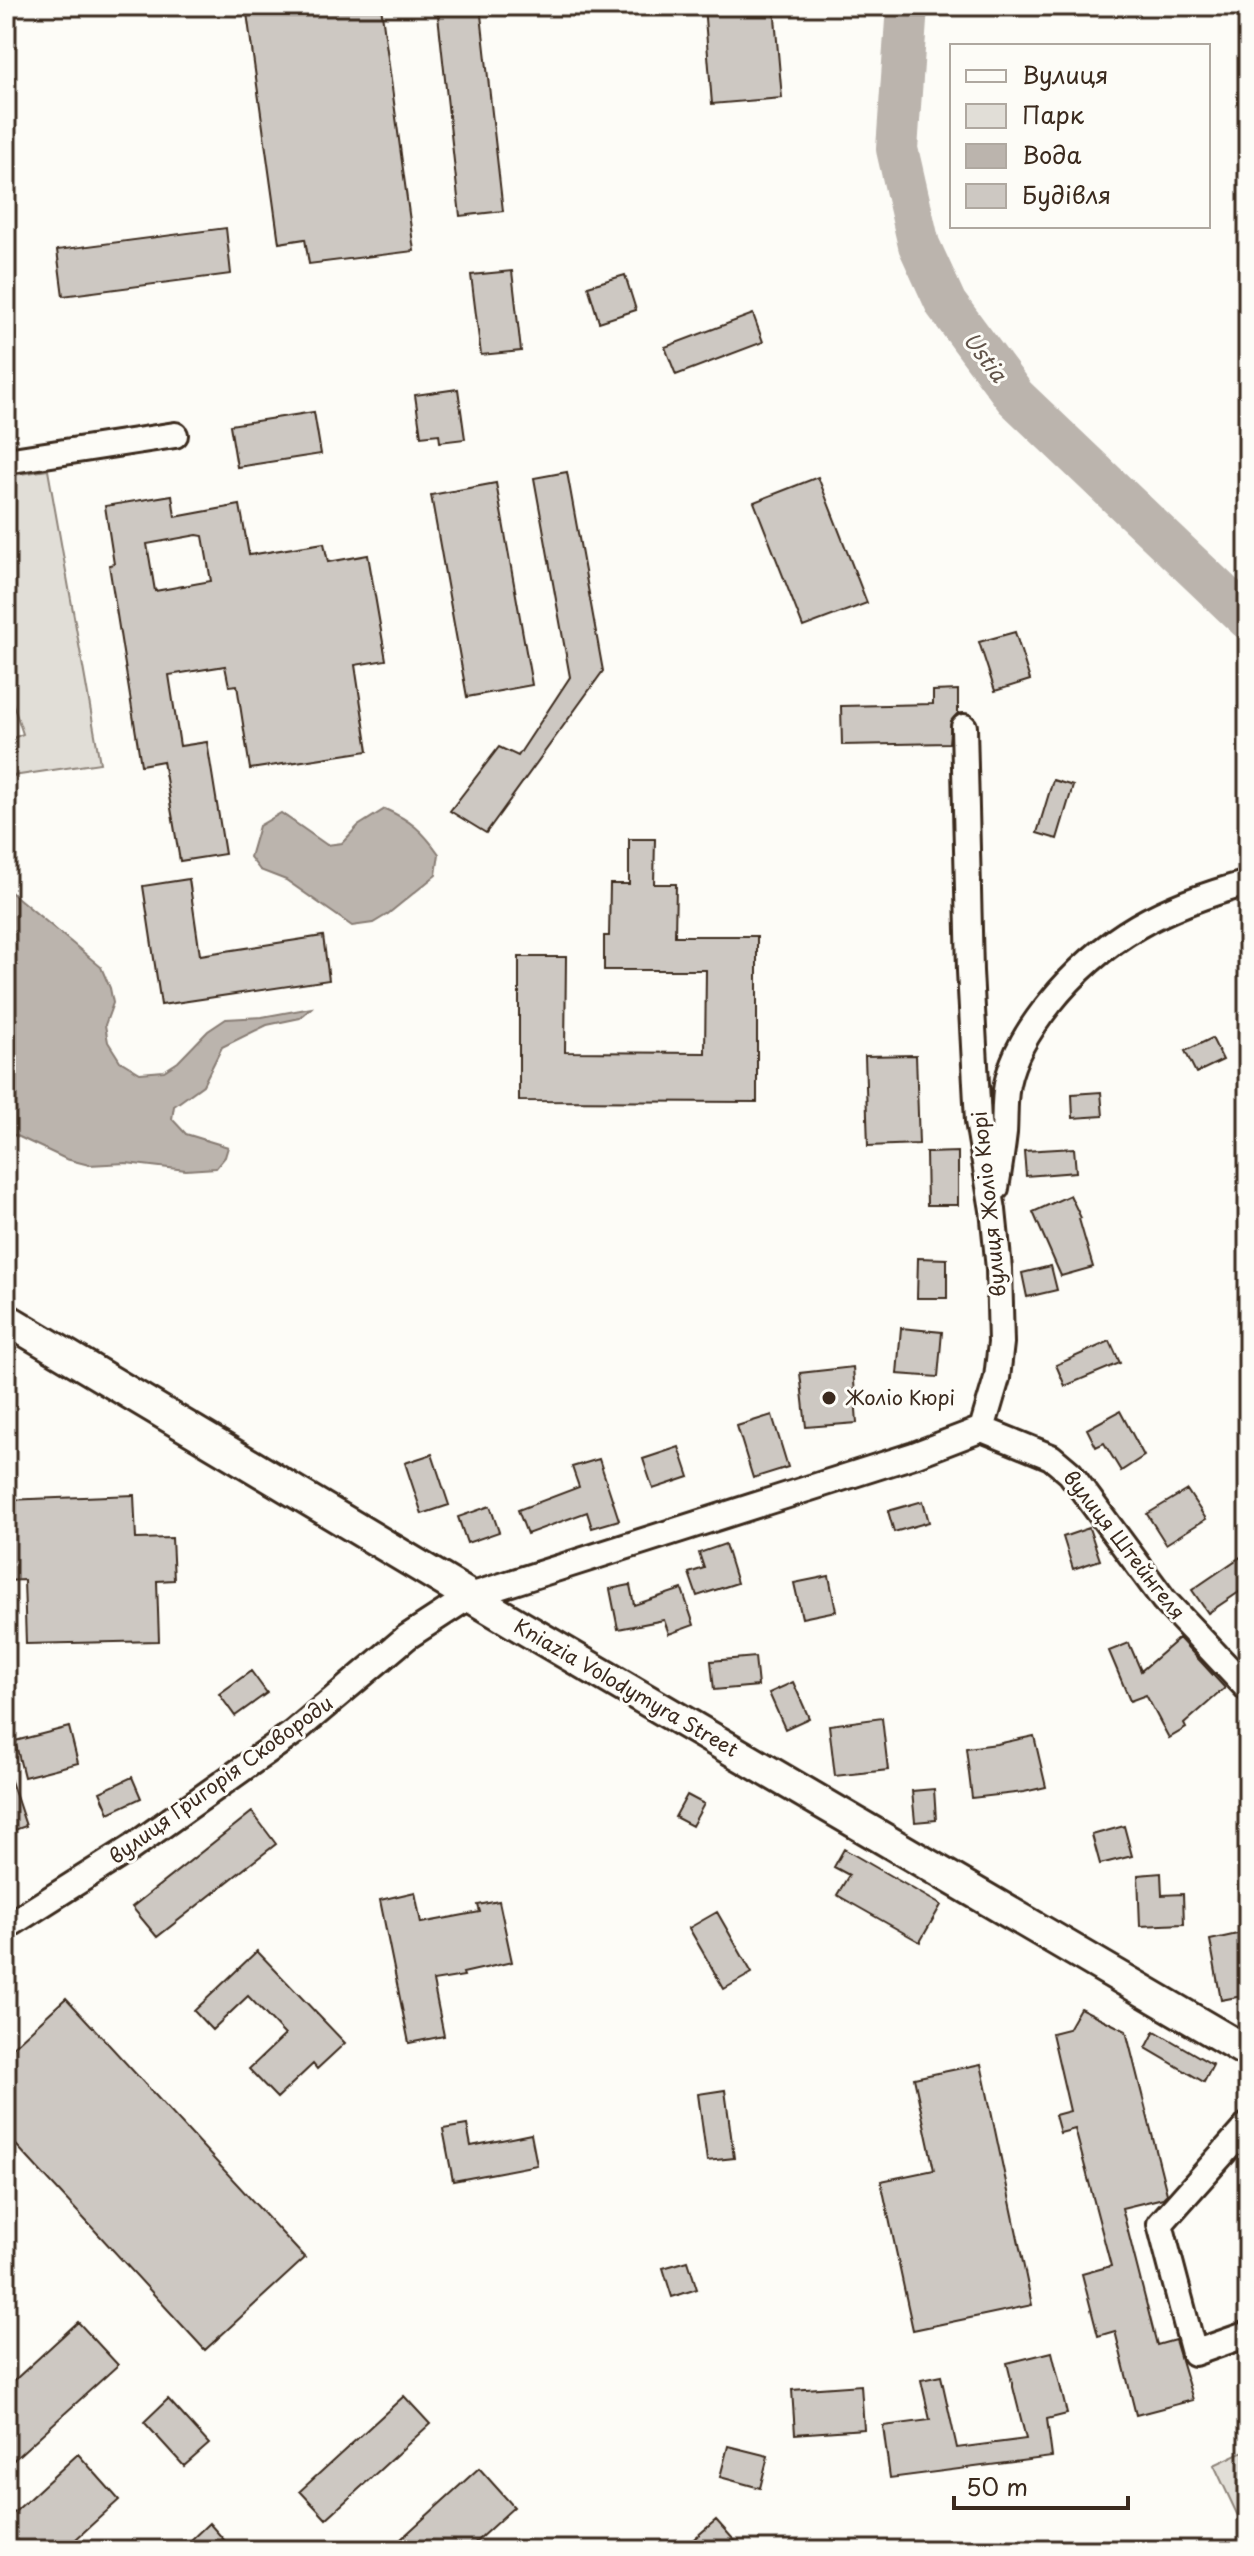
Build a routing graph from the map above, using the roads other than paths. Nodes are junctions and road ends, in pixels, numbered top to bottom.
1 (175, 435) dead end
2 (6, 461) edge
3 (964, 727) dead end
4 (1248, 883) edge
5 (993, 1210) junction
6 (6, 1319) edge
7 (982, 1429) junction
8 (470, 1596) junction
9 (1248, 1689) edge
10 (6, 1927) edge
11 (1248, 2052) edge
12 (1248, 2125) edge
13 (1248, 2334) edge

1 - 2 street
3 - 5 street, вулиця Жоліо Кюрі
4 - 5 street
5 - 7 street, вулиця Жоліо Кюрі
6 - 8 main road, Kniazia Volodymyra Street
7 - 8 street
7 - 9 street, вулиця Штейнгеля
8 - 10 street, вулиця Григорія Сковороди
8 - 11 main road, Kniazia Volodymyra Street
12 - 13 street

